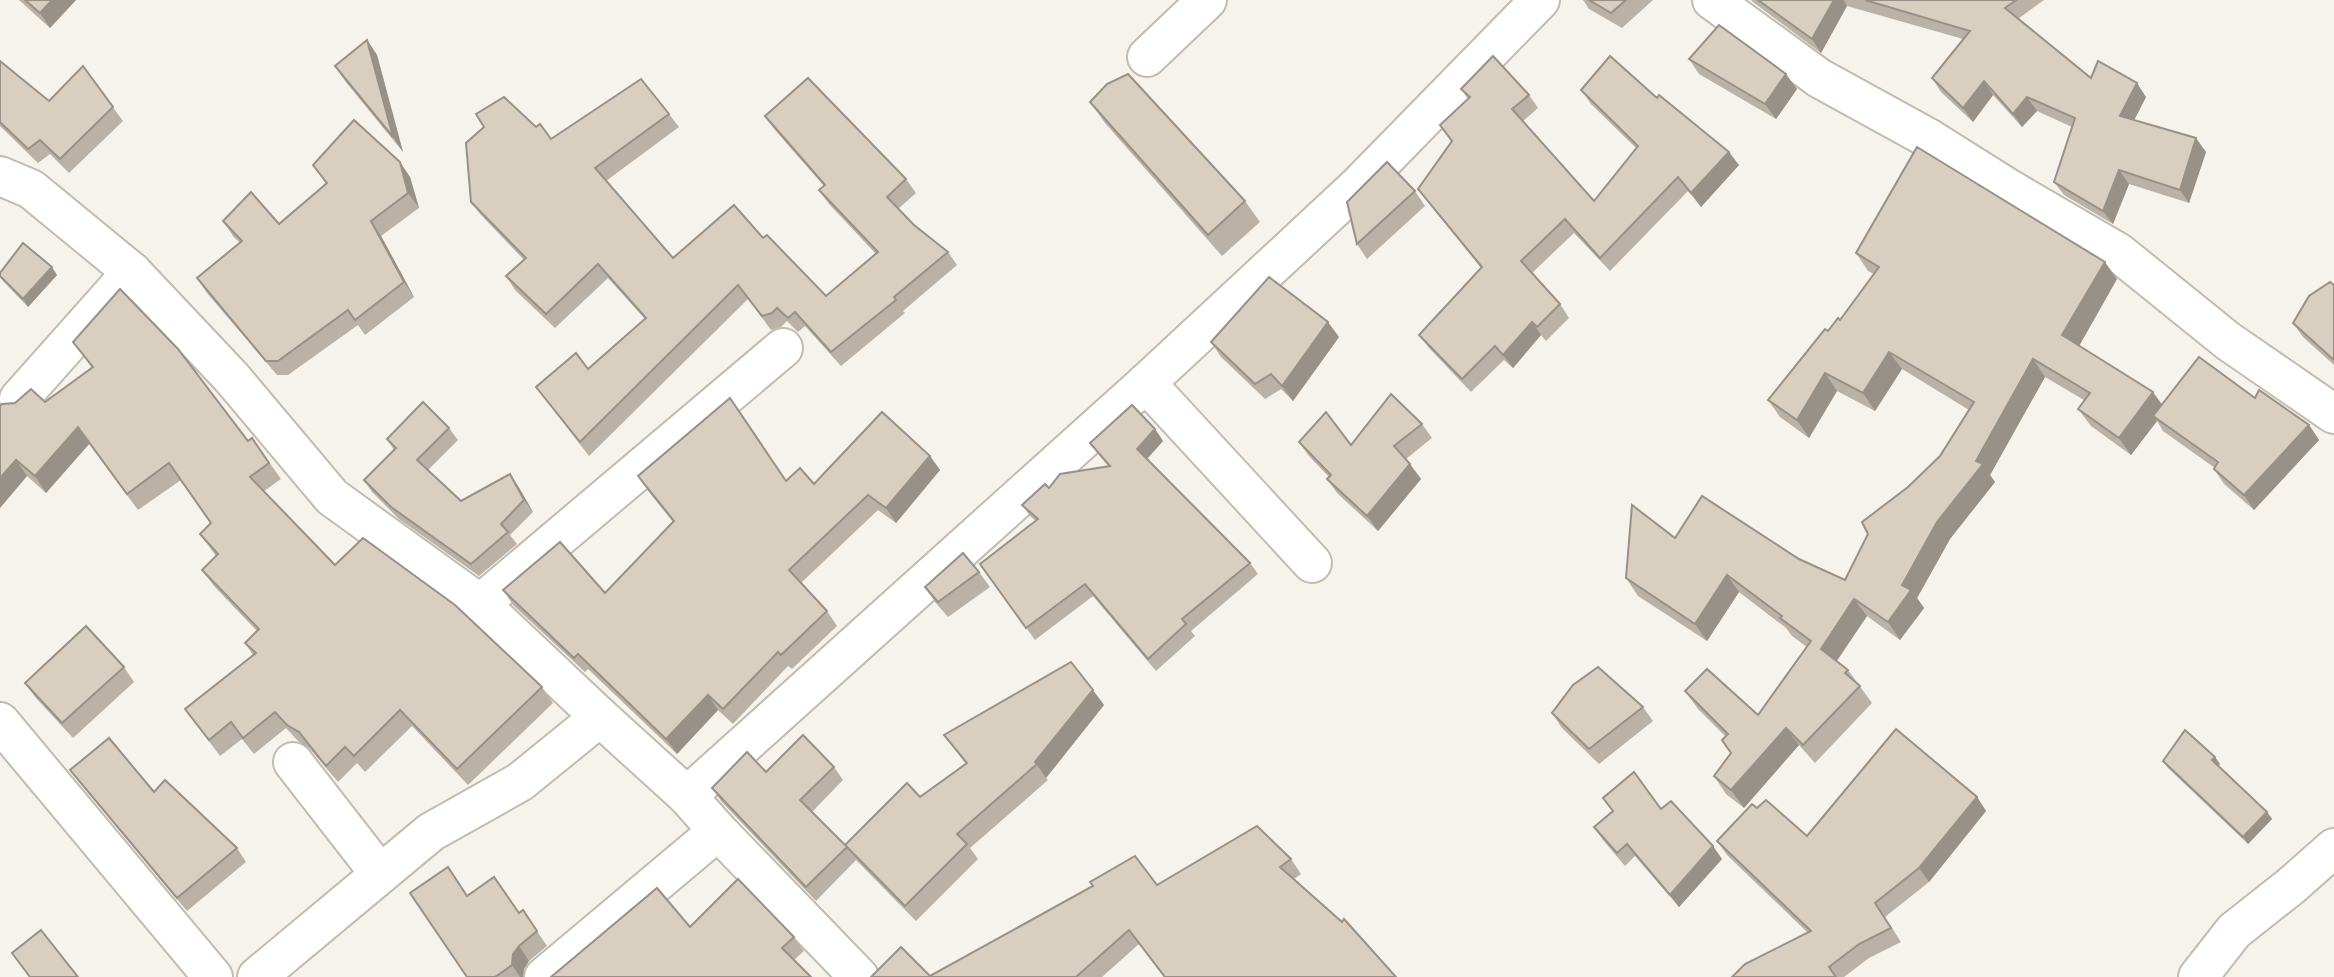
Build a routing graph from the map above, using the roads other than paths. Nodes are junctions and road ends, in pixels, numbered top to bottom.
1 (1208, 0) edge
2 (1540, 0) edge
3 (1712, 0) edge
4 (1147, 57) dead end
5 (0, 176) edge
6 (132, 272) junction
7 (783, 348) dead end
8 (1146, 383) junction
9 (19, 398) edge
10 (2334, 414) edge
11 (1312, 563) dead end
12 (480, 604) junction
13 (600, 717) junction
14 (0, 722) edge
15 (293, 762) dead end
16 (687, 796) junction
17 (718, 831) junction
18 (2334, 848) edge
19 (380, 874) junction
20 (841, 971) edge
21 (213, 977) edge
22 (257, 977) edge
23 (544, 977) edge
24 (2198, 977) edge

1 - 4 street
2 - 8 street
3 - 10 street
5 - 6 street
6 - 9 street
6 - 12 street
7 - 12 street
8 - 11 street
8 - 16 street
12 - 13 street
13 - 16 street
13 - 19 street
14 - 21 street
15 - 19 street
16 - 17 street
17 - 20 street
17 - 23 street
18 - 24 street
19 - 22 street

